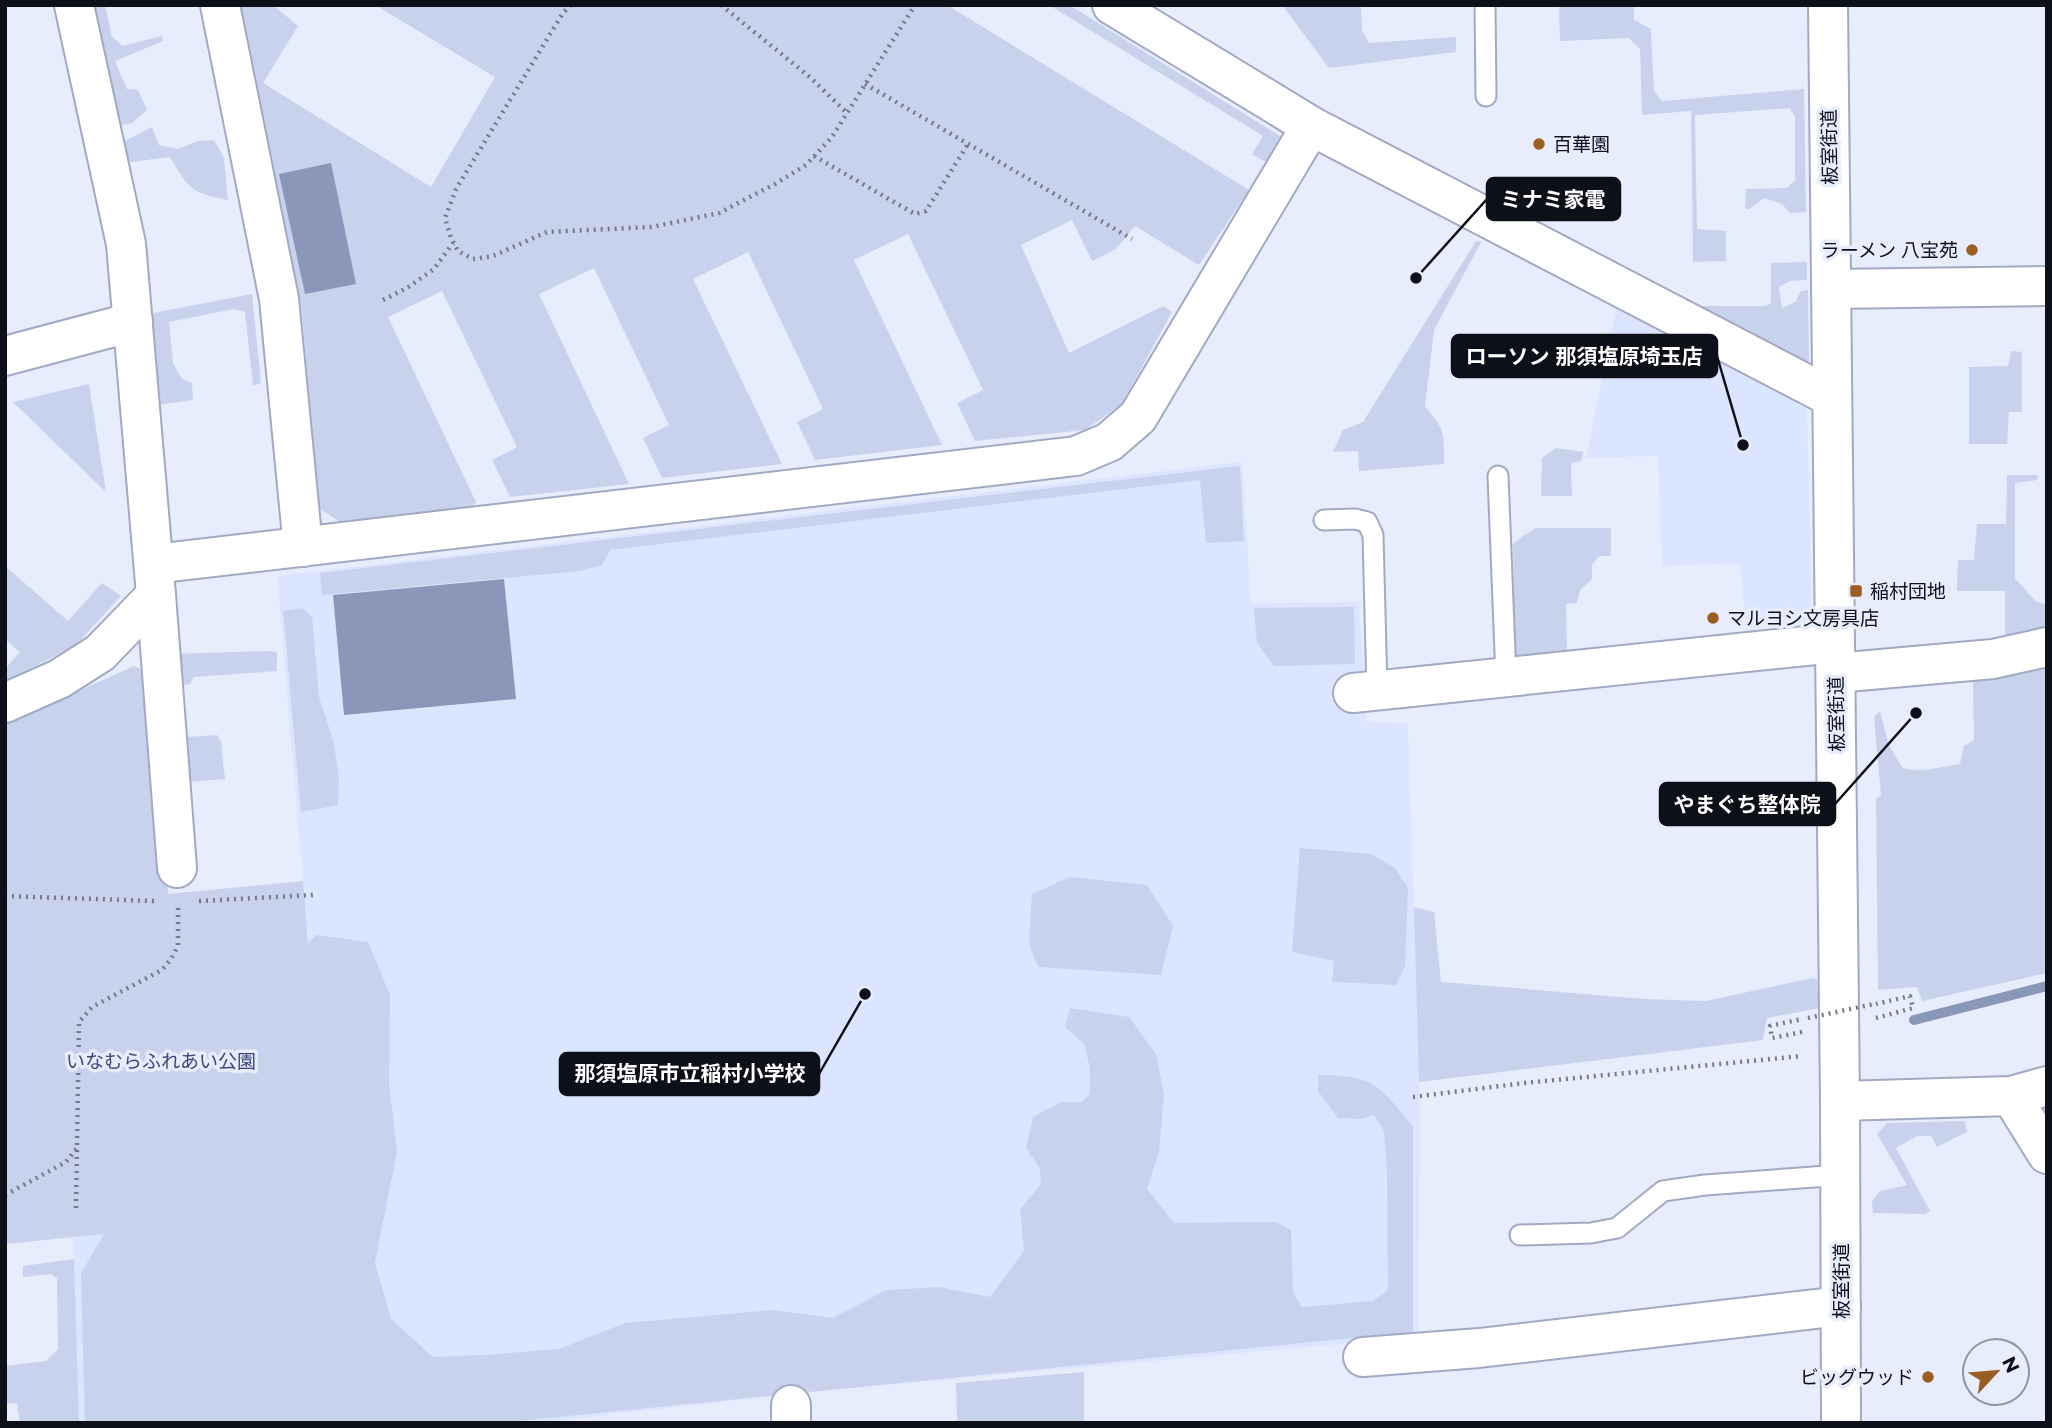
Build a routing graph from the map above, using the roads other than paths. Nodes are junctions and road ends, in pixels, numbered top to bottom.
1 (74, 5) edge
2 (220, 5) edge
3 (1112, 5) edge
4 (1485, 5) edge
5 (1828, 5) edge
6 (1486, 96) dead end
7 (1311, 126) junction
8 (2047, 286) edge
9 (1831, 289) junction
10 (133, 322) junction
11 (5, 356) edge
12 (1831, 397) junction
13 (1498, 476) dead end
14 (1324, 520) dead end
15 (303, 547) junction
16 (155, 580) junction
17 (2047, 647) edge
18 (1836, 658) junction
19 (1506, 678) junction
20 (1365, 692) joint
21 (5, 703) edge
22 (178, 885) road end
23 (2047, 1086) edge
24 (2011, 1096) junction
25 (1840, 1101) junction
26 (2047, 1154) edge
27 (1841, 1175) junction
28 (1520, 1235) dead end
29 (1841, 1306) junction
30 (1363, 1357) dead end
31 (1841, 1423) edge

1 - 10 street
2 - 15 street
3 - 7 street
4 - 6 lane
5 - 9 street, 板室街道
7 - 12 street
7 - 15 street
8 - 9 street
9 - 12 street, 板室街道
10 - 11 street
10 - 16 street
12 - 18 street, 板室街道
13 - 19 lane
14 - 20 lane
15 - 16 street
16 - 21 street
16 - 22 street
17 - 18 street
18 - 19 street
18 - 25 street, 板室街道
19 - 20 street
23 - 24 street
24 - 25 street
24 - 26 street
25 - 27 street, 板室街道
27 - 28 lane
27 - 29 street, 板室街道
29 - 30 street
29 - 31 street, 板室街道

